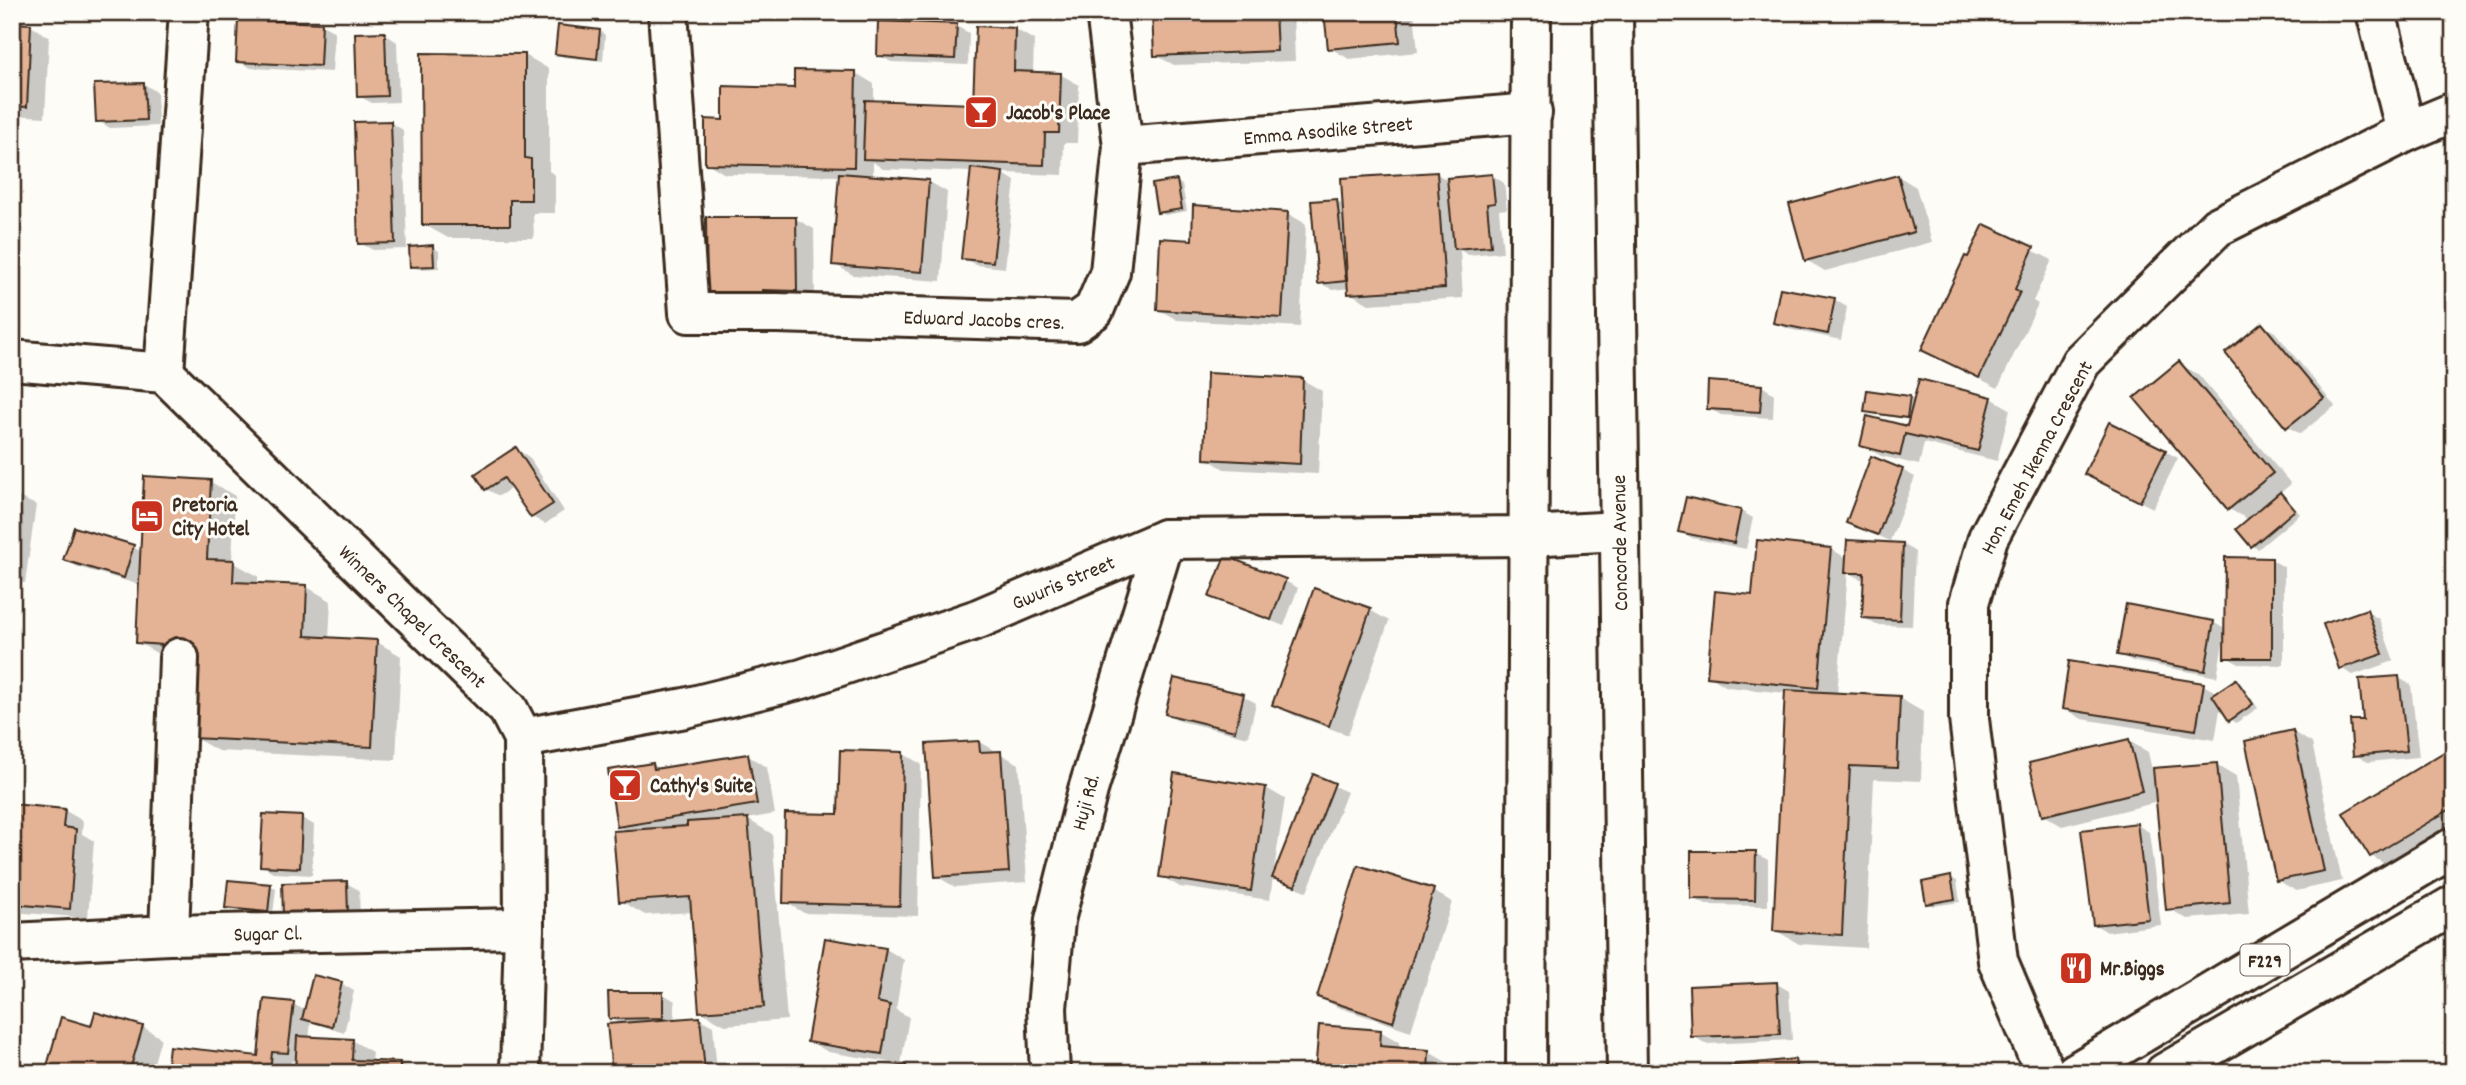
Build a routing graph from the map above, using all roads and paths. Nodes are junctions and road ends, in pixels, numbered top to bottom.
1 (190, 12) edge
2 (668, 12) edge
3 (1106, 12) edge
4 (1531, 12) edge
5 (1613, 12) edge
6 (2376, 12) edge
7 (2454, 112) edge
8 (1532, 113) junction
9 (2406, 132) junction
10 (1123, 146) junction
11 (12, 360) edge
12 (164, 373) junction
13 (1619, 530) junction
14 (1528, 536) junction
15 (1165, 539) junction
16 (179, 658) dead end
17 (523, 738) junction
18 (2454, 847) edge
19 (2454, 905) edge
20 (524, 928) junction
21 (169, 935) junction
22 (12, 943) edge
23 (520, 1073) edge
24 (1050, 1073) edge
25 (1526, 1073) edge
26 (1628, 1073) edge
27 (2045, 1073) edge
28 (2075, 1073) edge
29 (2165, 1073) edge

1 - 12 street
2 - 10 street, Edward Jacobs cres.
3 - 10 street, Edward Jacobs cres.
4 - 8 street
5 - 13 street, Concorde Avenue
6 - 9 street
7 - 9 street, Hon. Emeh Ikenna Crescent
8 - 10 street, Emma Asodike Street
8 - 14 street
9 - 27 street, Hon. Emeh Ikenna Crescent
11 - 12 street
12 - 17 street, Winners Chapel Crescent
13 - 14 street, Gwuris Street
13 - 26 street, Concorde Avenue
14 - 15 street, Gwuris Street
14 - 25 street
15 - 17 street, Gwuris Street
15 - 24 street, Huji Rd.
16 - 21 street
17 - 20 street, Winners Chapel Crescent
18 - 28 street, F229
19 - 29 street, F229
20 - 21 street, Sugar Cl.
20 - 23 street, Winners Chapel Crescent
21 - 22 street, Sugar Cl.

